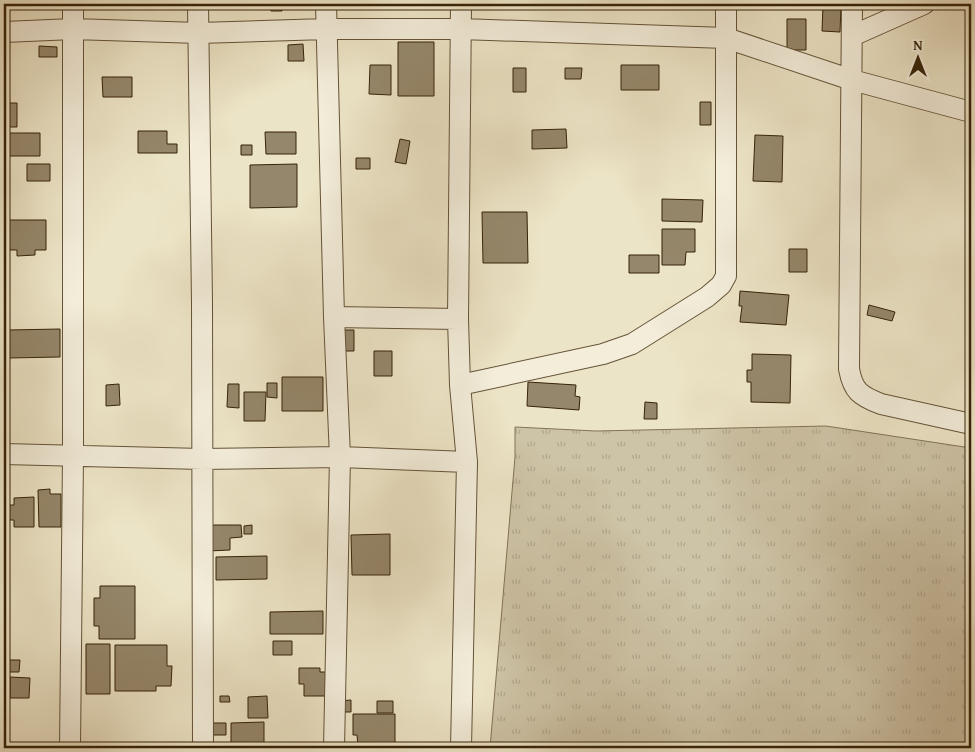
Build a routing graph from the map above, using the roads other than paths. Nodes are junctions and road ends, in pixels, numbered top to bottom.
1 (72, 4) edge
2 (198, 4) edge
3 (326, 4) edge
4 (461, 4) edge
5 (726, 4) edge
6 (852, 4) edge
7 (924, 4) edge
8 (74, 29) junction
9 (326, 29) junction
10 (461, 29) junction
11 (4, 32) edge
12 (199, 33) junction
13 (852, 36) junction
14 (726, 38) junction
15 (852, 80) junction
16 (971, 112) edge
17 (334, 317) junction
18 (458, 319) junction
19 (460, 385) junction
20 (971, 424) edge
21 (4, 454) edge
22 (73, 455) junction
23 (340, 457) junction
24 (202, 459) junction
25 (466, 462) junction
26 (70, 748) edge
27 (203, 748) edge
28 (334, 748) edge
29 (461, 748) edge

1 - 8 street
2 - 12 street
3 - 9 street
4 - 10 street
5 - 14 street
6 - 13 street
7 - 13 street
8 - 11 street
8 - 12 street
8 - 22 street
9 - 10 street
9 - 12 street
9 - 17 street
10 - 14 street
10 - 18 street
12 - 24 street
13 - 15 street
14 - 15 street
14 - 19 street
15 - 16 street
15 - 20 street
17 - 18 street
17 - 23 street
18 - 19 street
19 - 25 street
21 - 22 street
22 - 24 street
22 - 26 street
23 - 24 street
23 - 25 street
23 - 28 street
24 - 27 street
25 - 29 street

